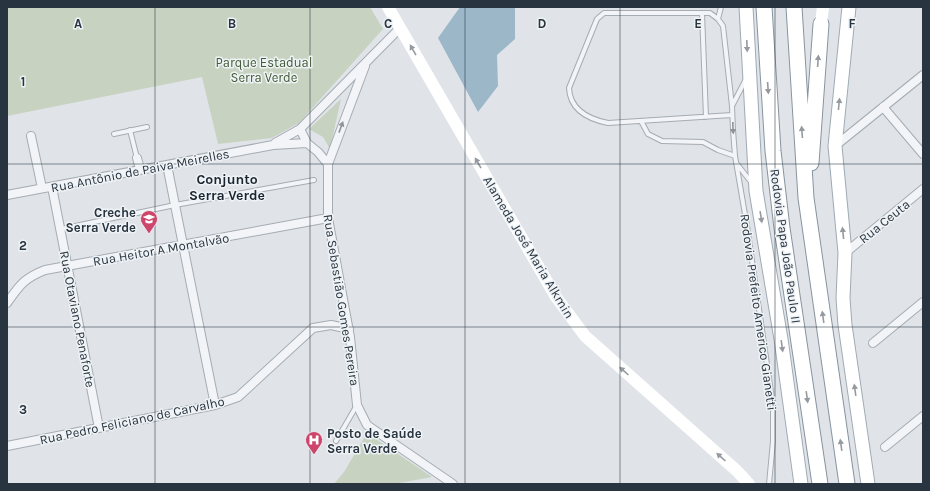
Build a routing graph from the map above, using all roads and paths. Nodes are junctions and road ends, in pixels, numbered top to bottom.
1 (388, 7) edge
2 (721, 7) edge
3 (746, 7) edge
4 (764, 7) edge
5 (794, 7) edge
6 (823, 7) edge
7 (849, 7) edge
8 (702, 13) junction
9 (718, 19) junction
10 (821, 24) joint
11 (400, 28) junction
12 (364, 66) junction
13 (748, 75) junction
14 (923, 75) edge
15 (338, 91) junction
16 (350, 102) junction
17 (732, 106) junction
18 (884, 107) junction
19 (732, 115) junction
20 (706, 117) junction
21 (641, 121) junction
22 (147, 127) dead end
23 (300, 129) junction
24 (130, 130) junction
25 (114, 134) dead end
26 (31, 136) dead end
27 (307, 143) junction
28 (273, 145) junction
29 (835, 146) junction
30 (923, 154) edge
31 (734, 156) junction
32 (137, 158) joint
33 (328, 164) junction
34 (736, 164) junction
35 (167, 165) junction
36 (140, 170) junction
37 (314, 180) dead end
38 (52, 187) junction
39 (42, 188) junction
40 (923, 189) edge
41 (756, 191) junction
42 (7, 195) edge
43 (806, 198) junction
44 (175, 205) junction
45 (328, 218) junction
46 (60, 229) junction
47 (183, 245) junction
48 (845, 253) junction
49 (67, 266) junction
50 (923, 302) edge
51 (7, 303) edge
52 (349, 329) junction
53 (873, 343) dead end
54 (357, 405) junction
55 (215, 406) junction
56 (923, 416) edge
57 (99, 428) junction
58 (336, 441) dead end
59 (7, 446) edge
60 (885, 447) dead end
61 (453, 484) edge
62 (749, 484) edge
63 (769, 484) edge
64 (801, 484) edge
65 (820, 484) edge
66 (847, 484) edge
67 (868, 484) edge

1 - 11 street, Alameda José Maria Alkmin
2 - 9 lane
3 -> 13 main road
4 -> 65 highway, Rodovia Papa João Paulo II
43 -> 5 highway, Rodovia Papa João Paulo II
6 - 10 street
29 -> 7 main road
8 - 9 lane
8 - 20 lane
8 - 21 lane
9 - 17 lane, Rodovia Prefeito Americo Gianetti
43 -> 10 highway
11 - 12 street, Rua Antônio de Paiva Meirelles
62 -> 11 street, Alameda José Maria Alkmin
12 - 15 street, Rua Antônio de Paiva Meirelles
12 - 16 street, Rua Sebastião Gomes Pereira
13 - 17 lane
13 - 41 main road
14 - 18 street
15 - 16 street
15 - 23 street, Rua Antônio de Paiva Meirelles
33 -> 16 street, Rua Sebastião Gomes Pereira
17 - 19 lane, Rodovia Prefeito Americo Gianetti
18 - 29 street
18 - 30 street
19 - 20 lane
19 -> 31 lane, Rodovia Prefeito Americo Gianetti
20 - 21 lane
21 - 31 lane
22 - 24 lane
23 - 27 street
23 - 28 street, Rua Antônio de Paiva Meirelles
24 - 25 lane
24 - 32 lane
26 - 39 street
27 - 28 street, Rua Antônio de Paiva Meirelles
27 - 33 street
28 - 35 street, Rua Antônio de Paiva Meirelles
48 -> 29 main road
31 - 34 lane, Rodovia Prefeito Americo Gianetti
32 - 36 street
33 - 45 street, Rua Sebastião Gomes Pereira
34 - 41 lane
34 - 63 lane, Rodovia Prefeito Americo Gianetti
35 - 36 street, Rua Antônio de Paiva Meirelles
35 - 44 street
36 - 38 street, Rua Antônio de Paiva Meirelles
37 - 44 lane
38 - 39 street, Rua Antônio de Paiva Meirelles
38 - 46 street, Rua Otaviano Penaforte
39 - 42 street, Rua Antônio de Paiva Meirelles
40 - 48 street, Rua Ceuta
41 -> 64 main road
66 -> 43 highway, Rodovia Papa João Paulo II
44 - 46 lane
44 - 47 street
45 - 47 street, Rua Heitor A Montalvão
45 - 52 street, Rua Sebastião Gomes Pereira
46 - 49 street, Rua Otaviano Penaforte
47 - 49 street, Rua Heitor A Montalvão
47 - 55 street
67 -> 48 main road
49 - 51 street, Rua Heitor A Montalvão
49 - 57 street, Rua Otaviano Penaforte
50 - 53 street
52 - 54 street, Rua Sebastião Gomes Pereira
52 - 55 street, Rua Pedro Feliciano de Carvalho
54 - 58 lane
54 - 61 street, Rua Sebastião Gomes Pereira
55 - 57 street, Rua Pedro Feliciano de Carvalho
56 - 60 street
57 - 59 street, Rua Pedro Feliciano de Carvalho

